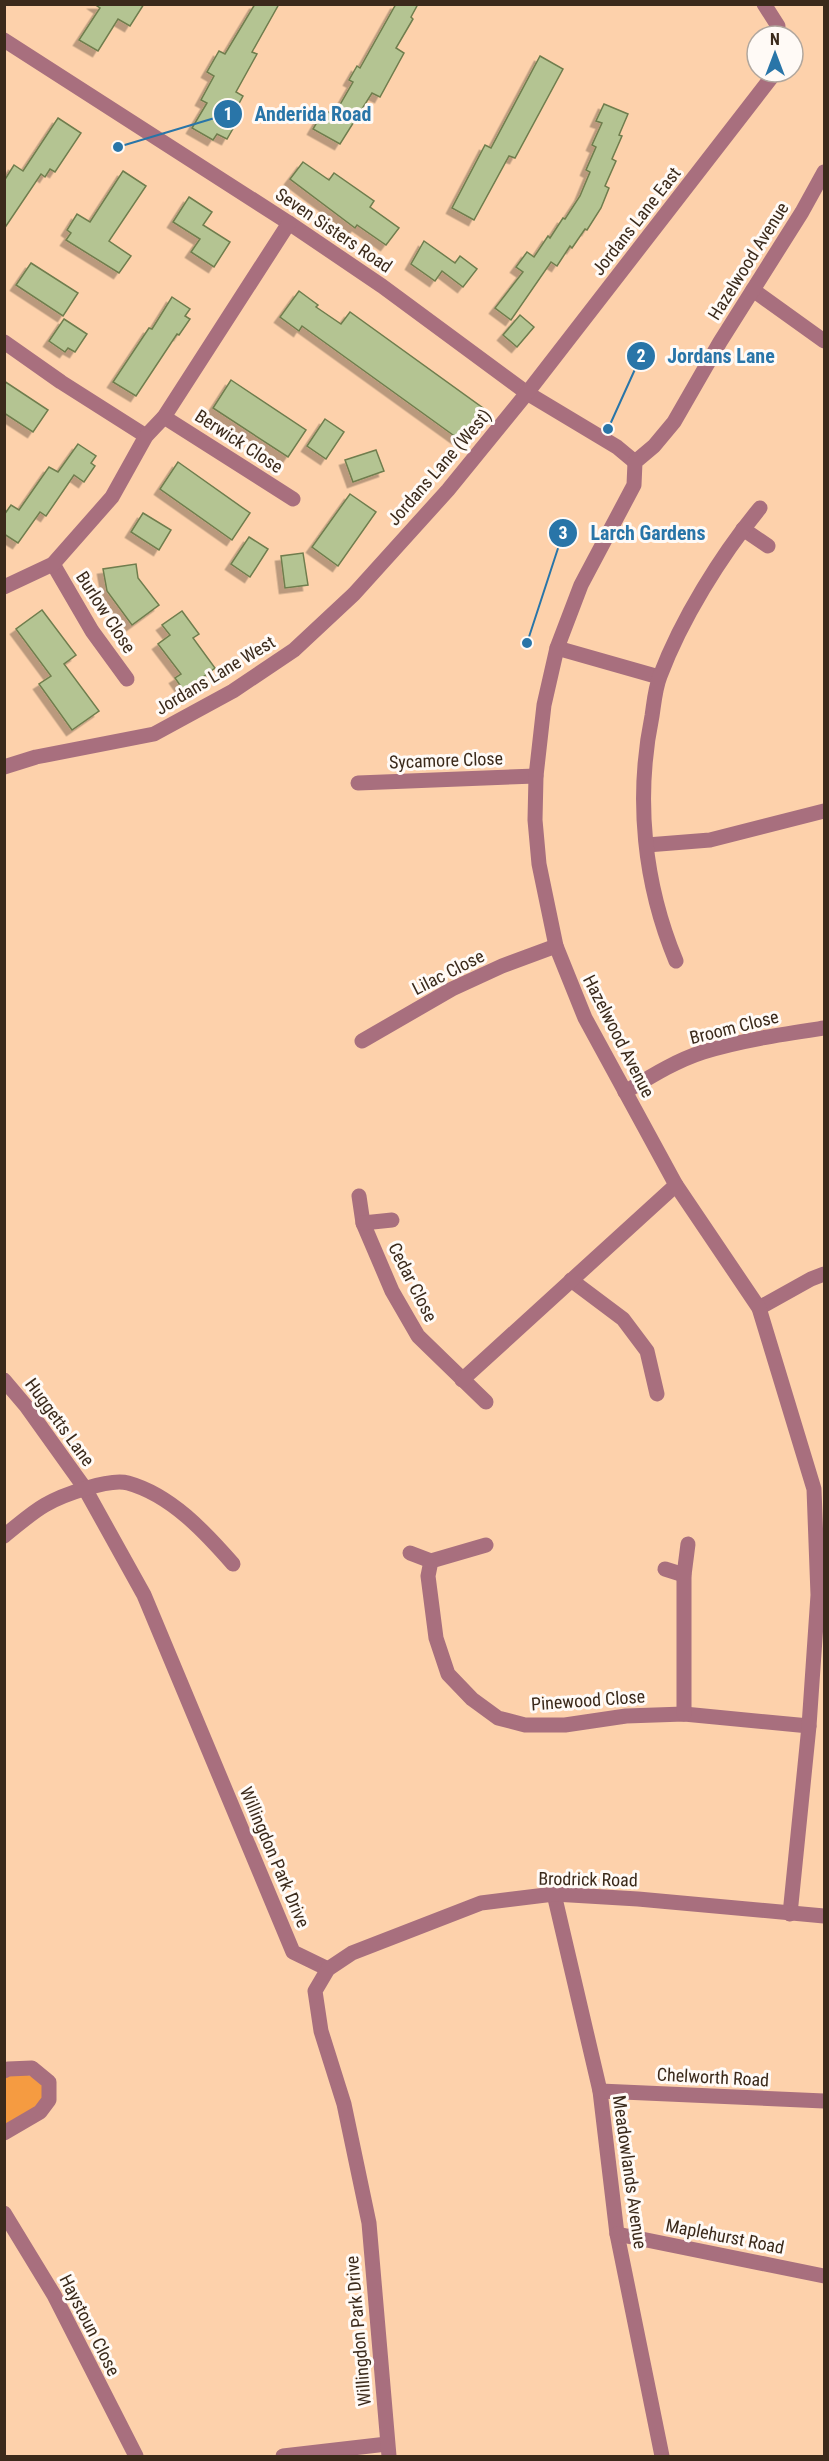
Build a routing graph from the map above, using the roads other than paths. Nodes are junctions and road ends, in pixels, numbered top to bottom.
1 (764, 4) edge
2 (777, 24) edge
3 (4, 40) edge
4 (766, 84) edge
5 (825, 172) edge
6 (289, 222) junction
7 (753, 290) junction
8 (825, 341) edge
9 (4, 342) edge
10 (527, 393) junction
11 (164, 417) junction
12 (146, 436) junction
13 (635, 462) junction
14 (293, 499) dead end
15 (759, 508) dead end
16 (743, 529) junction
17 (768, 546) dead end
18 (53, 564) junction
19 (380, 566) joint
20 (4, 587) edge
21 (557, 648) junction
22 (659, 677) junction
23 (127, 679) dead end
24 (4, 767) edge
25 (536, 776) junction
26 (358, 783) dead end
27 (825, 811) edge
28 (647, 845) junction
29 (556, 946) junction
30 (676, 961) dead end
31 (825, 1028) edge
32 (362, 1041) dead end
33 (625, 1092) junction
34 (676, 1185) junction
35 (359, 1196) dead end
36 (392, 1220) dead end
37 (363, 1223) junction
38 (825, 1274) edge
39 (571, 1280) junction
40 (759, 1308) junction
41 (4, 1380) edge
42 (462, 1380) junction
43 (657, 1394) dead end
44 (486, 1402) dead end
45 (84, 1487) junction
46 (4, 1536) edge
47 (688, 1544) dead end
48 (486, 1545) dead end
49 (410, 1552) dead end
50 (432, 1561) junction
51 (233, 1564) dead end
52 (665, 1569) dead end
53 (684, 1575) junction
54 (821, 1595) edge
55 (684, 1714) junction
56 (809, 1726) junction
57 (554, 1894) junction
58 (790, 1914) junction
59 (825, 1916) edge
60 (328, 1969) junction
61 (4, 2071) edge
62 (600, 2091) junction
63 (825, 2101) edge
64 (4, 2133) edge
65 (4, 2213) edge
66 (617, 2234) junction
67 (825, 2276) edge
68 (388, 2450) edge
69 (136, 2457) edge
70 (284, 2457) edge
71 (662, 2457) edge

1 - 2 street
3 - 6 street, Seven Sisters Road
4 - 10 street, Jordans Lane East
5 - 7 street, Hazelwood Avenue
6 - 10 street, Seven Sisters Road
6 - 11 street
7 - 8 street
7 - 13 street, Hazelwood Avenue
9 - 12 street
10 - 13 street, Seven Sisters Road
10 - 19 street, Jordans Lane (West)
11 - 12 street
11 - 14 street, Berwick Close
12 - 18 street
13 - 21 street, Hazelwood Avenue
15 - 16 street
16 - 17 street
16 - 22 street
18 - 20 street
18 - 23 street, Burlow Close
19 - 24 street, Jordans Lane West
21 - 22 street
21 - 25 street, Hazelwood Avenue
22 - 28 street
25 - 26 street, Sycamore Close
25 - 29 street, Hazelwood Avenue
27 - 28 street
28 - 30 street
29 - 32 street, Lilac Close
29 - 33 street, Hazelwood Avenue
31 - 33 street, Broom Close
33 - 34 street, Hazelwood Avenue
34 - 39 street
34 - 40 street, Hazelwood Avenue
35 - 37 street, Cedar Close
36 - 37 street, Cedar Close
37 - 42 street, Cedar Close
38 - 40 street
39 - 42 street
39 - 43 street
40 - 54 street, Hazelwood Avenue
41 - 45 street, Huggetts Lane
42 - 44 street, Cedar Close
45 - 46 street
45 - 51 street
45 - 60 street, Willingdon Park Drive
47 - 53 street
48 - 50 street
49 - 50 street
50 - 55 street, Pinewood Close
52 - 53 street
53 - 55 street
54 - 56 street, Hazelwood Avenue
55 - 56 street, Pinewood Close
56 - 58 street, Hazelwood Avenue
57 - 58 street, Brodrick Road
57 - 60 street, Brodrick Road
57 - 62 street, Meadowlands Avenue
58 - 59 street, Brodrick Road
60 - 68 street, Willingdon Park Drive
61 - 64 street
62 - 63 street, Chelworth Road
62 - 66 street, Meadowlands Avenue
65 - 69 street, Haystoun Close
66 - 67 street, Maplehurst Road
66 - 71 street, Meadowlands Avenue
68 - 70 street

